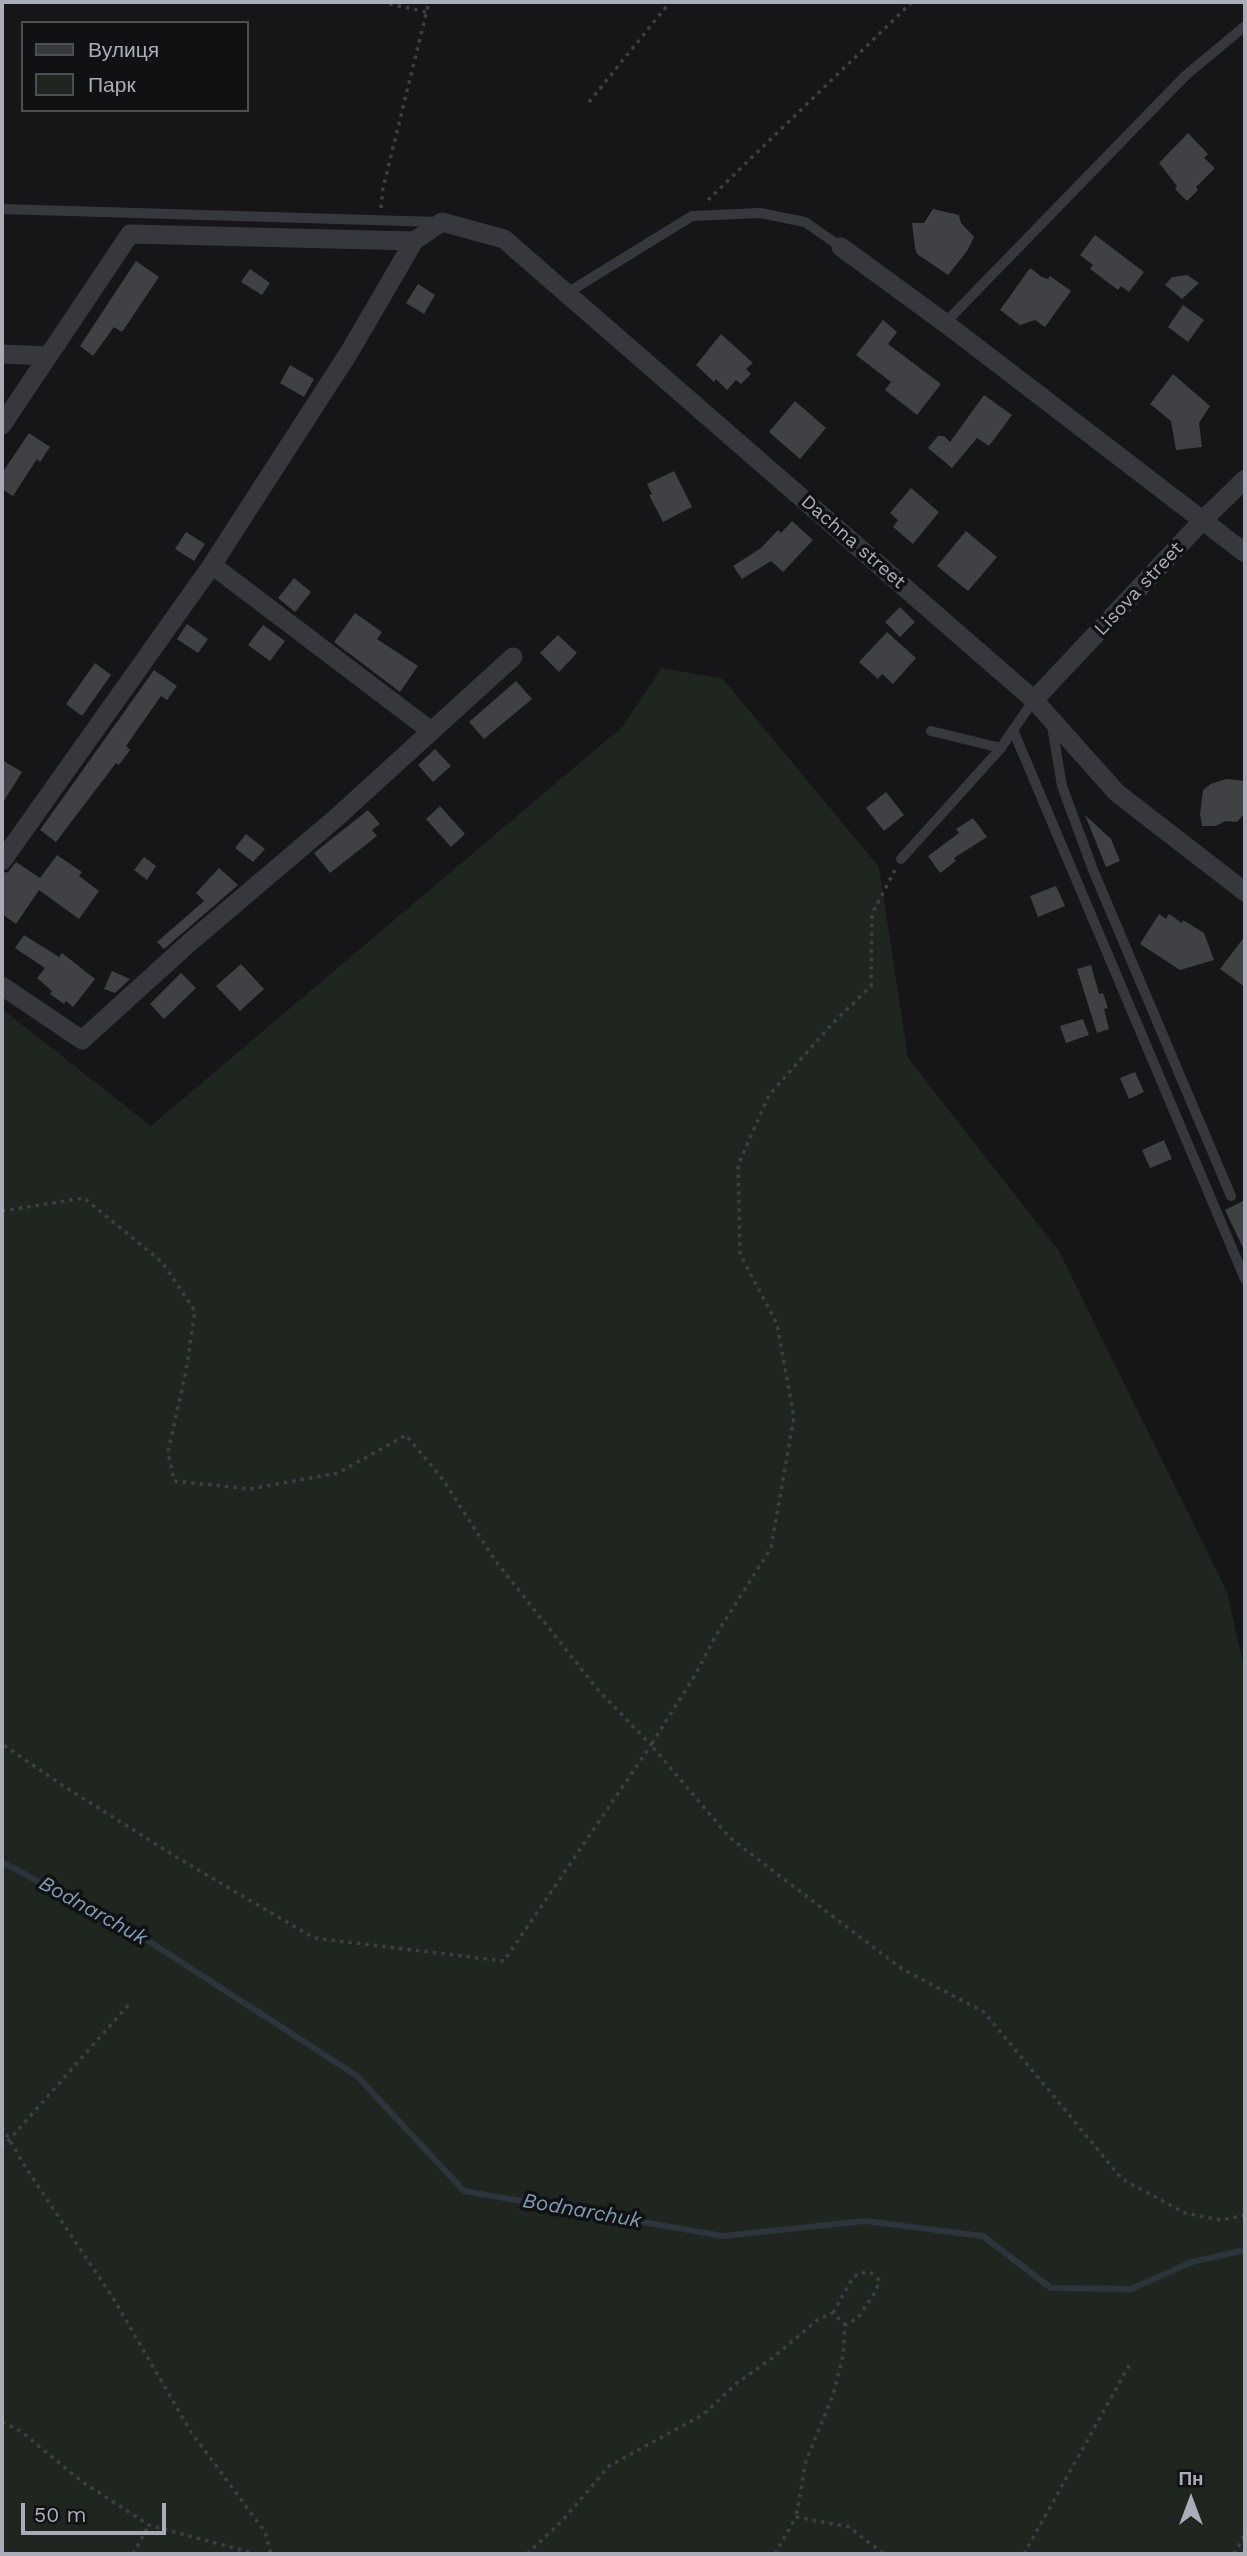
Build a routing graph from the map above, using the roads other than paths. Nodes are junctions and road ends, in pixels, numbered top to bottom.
1 (1245, 26) edge
2 (2, 209) edge
3 (442, 222) junction
4 (414, 241) junction
5 (841, 247) joint
6 (567, 293) junction
7 (945, 323) junction
8 (2, 354) edge
9 (48, 356) junction
10 (2, 425) edge
11 (1245, 479) edge
12 (1203, 520) junction
13 (1245, 553) edge
14 (212, 565) junction
15 (513, 657) dead end
16 (1034, 701) junction
17 (1051, 719) junction
18 (1013, 730) junction
19 (430, 731) junction
20 (931, 731) dead end
21 (1001, 748) junction
22 (901, 859) road end
23 (2, 861) edge
24 (1245, 892) edge
25 (2, 986) edge
26 (1231, 1196) dead end
27 (1245, 1279) edge

1 - 7 lane
2 - 3 lane
3 - 4 street
3 - 6 street, Dachna street
4 - 9 street
4 - 14 street
5 - 6 lane
5 - 7 street
6 - 16 street, Dachna street
7 - 12 street
8 - 9 street
9 - 10 street
11 - 12 street, Lisova street
12 - 13 street
12 - 16 street, Lisova street
14 - 19 street
14 - 23 street
15 - 19 street
16 - 17 street, Dachna street
16 - 18 lane
17 - 24 street, Dachna street
17 - 26 lane
18 - 21 lane
18 - 27 lane
19 - 25 street
20 - 21 lane
21 - 22 lane

